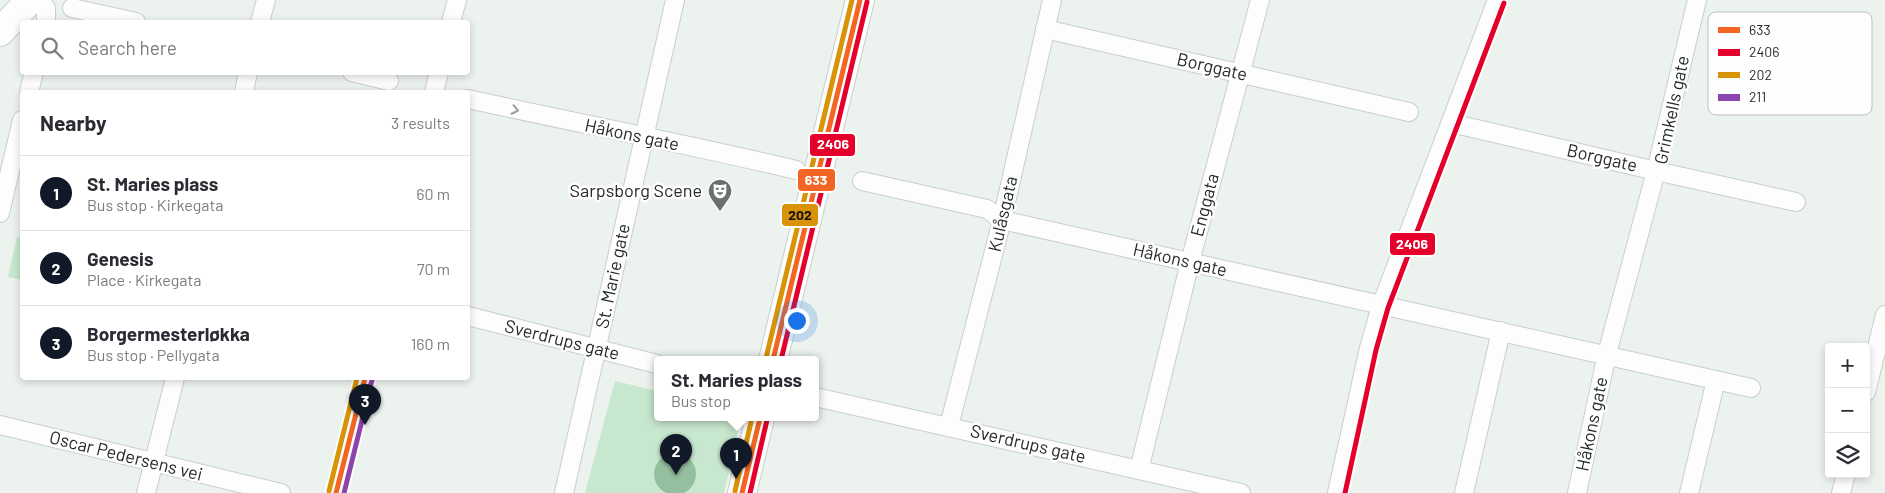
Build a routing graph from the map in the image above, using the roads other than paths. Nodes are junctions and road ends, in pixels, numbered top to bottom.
1 (30, 0) edge
2 (39, 0) edge
3 (266, 0) edge
4 (457, 0) edge
5 (675, 0) edge
6 (860, 0) edge
7 (1052, 0) edge
8 (1260, 0) edge
9 (1497, 0) edge
10 (1697, 0) edge
11 (72, 8) dead end
12 (46, 20) edge
13 (127, 20) edge
14 (261, 20) edge
15 (452, 20) edge
16 (1045, 29) junction
17 (0, 32) edge
18 (1241, 73) junction
19 (33, 75) edge
20 (247, 75) edge
21 (364, 75) edge
22 (438, 75) edge
23 (389, 81) dead end
24 (30, 90) edge
25 (244, 90) edge
26 (434, 90) edge
27 (470, 100) edge
28 (1409, 112) dead end
29 (1451, 123) junction
30 (20, 128) edge
31 (643, 138) junction
32 (796, 170) dead end
33 (1656, 171) junction
34 (862, 181) dead end
35 (1796, 202) dead end
36 (0, 213) edge
37 (1002, 220) junction
38 (1190, 262) junction
39 (1381, 306) junction
40 (1885, 315) edge
41 (470, 317) edge
42 (1501, 331) junction
43 (596, 349) junction
44 (1607, 354) junction
45 (774, 356) edge
46 (654, 363) edge
47 (175, 380) edge
48 (364, 380) edge
49 (1716, 380) junction
50 (1751, 388) dead end
51 (1867, 388) edge
52 (819, 398) edge
53 (759, 421) edge
54 (0, 425) edge
55 (949, 426) junction
56 (154, 463) junction
57 (1139, 470) junction
58 (1845, 478) edge
59 (146, 493) edge
60 (281, 493) edge
61 (336, 493) edge
62 (564, 493) edge
63 (742, 493) edge
64 (1241, 493) edge
65 (1337, 493) edge
66 (1464, 493) edge
67 (1577, 493) edge
68 (1690, 493) edge
69 (1841, 493) edge

1 - 17 main road
2 - 12 street
3 - 14 street
4 - 15 street
5 - 31 street, St. Marie gate
6 - 45 main road
7 - 16 street, Kulåsgata
8 - 18 street, Enggata
9 - 29 street
10 - 33 street, Grimkells gate
11 - 13 street
16 - 18 street, Borggate
16 - 37 street, Kulåsgata
18 - 28 street, Borggate
18 - 38 street, Enggata
19 - 24 street
20 - 25 street
21 - 23 street
22 - 26 street
27 -> 31 street, Håkons gate
29 - 33 street, Borggate
29 - 39 street
30 - 36 street
31 - 32 street, Håkons gate
31 - 43 street, St. Marie gate
33 - 35 street, Grimkells gate
33 - 44 street, Borggate
34 - 37 street, Håkons gate
37 - 38 street, Håkons gate
37 - 55 street, Kulåsgata
38 - 39 street, Håkons gate
38 - 57 street, Enggata
39 - 42 street, Håkons gate
39 - 65 street
40 - 51 street
41 - 43 street, Sverdrups gate
42 - 44 street, Håkons gate
42 - 66 street
43 - 46 street, Sverdrups gate
43 - 62 street, St. Marie gate
44 - 49 street, Håkons gate
44 - 67 street, Håkons gate
47 - 56 street
48 - 61 street
49 - 50 street, Håkons gate
49 - 68 street
52 - 55 street, Sverdrups gate
53 - 63 main road
54 - 56 street, Oscar Pedersens vei
55 - 57 street, Sverdrups gate
56 - 59 street
56 - 60 street, Oscar Pedersens vei
57 - 64 street, Sverdrups gate
58 - 69 street

